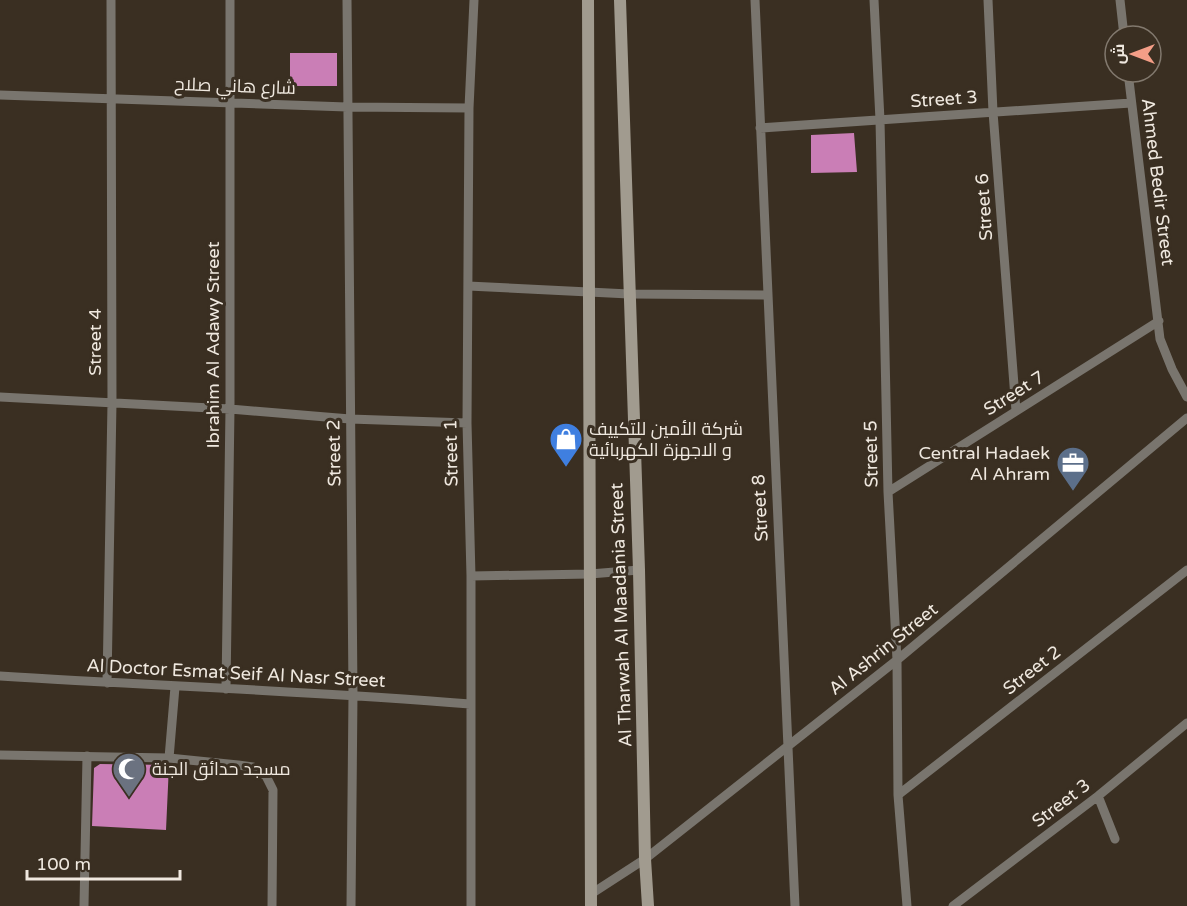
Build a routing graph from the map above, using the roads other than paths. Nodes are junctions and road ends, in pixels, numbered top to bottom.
1 (111, 0) edge
2 (230, 0) edge
3 (347, 0) edge
4 (474, 0) edge
5 (588, 0) edge
6 (620, 0) edge
7 (755, 0) edge
8 (874, 0) edge
9 (988, 0) edge
10 (1120, 0) edge
11 (1123, 24) edge
12 (1129, 84) edge
13 (0, 95) edge
14 (111, 100) junction
15 (231, 102) junction
16 (1131, 103) junction
17 (347, 107) junction
18 (469, 108) junction
19 (993, 112) junction
20 (880, 120) junction
21 (760, 128) junction
22 (468, 286) junction
23 (588, 292) junction
24 (629, 294) junction
25 (767, 295) junction
26 (1159, 321) junction
27 (0, 397) edge
28 (1187, 397) edge
29 (112, 403) junction
30 (230, 409) junction
31 (1016, 411) junction
32 (1187, 418) edge
33 (350, 419) junction
34 (467, 423) junction
35 (888, 492) junction
36 (639, 570) junction
37 (1187, 570) edge
38 (590, 574) junction
39 (471, 576) junction
40 (897, 660) junction
41 (0, 676) edge
42 (107, 683) junction
43 (175, 687) junction
44 (226, 689) junction
45 (353, 694) junction
46 (470, 704) junction
47 (1187, 723) edge
48 (788, 746) junction
49 (0, 755) edge
50 (87, 756) junction
51 (169, 758) junction
52 (898, 795) junction
53 (1098, 796) junction
54 (1115, 839) dead end
55 (645, 860) junction
56 (591, 900) edge
57 (84, 906) edge
58 (272, 906) edge
59 (351, 906) edge
60 (471, 906) edge
61 (648, 906) edge
62 (795, 906) edge
63 (907, 906) edge
64 (953, 906) edge

1 - 14 street, Street 4
2 - 15 street, Ibrahim Al Adawy Street
3 - 17 street, Street 2
4 - 18 street, Street 1
5 - 23 street, Al Tharwah Al Maadania Street
6 - 24 street, Al Tharwah Al Maadania Street
7 - 21 street, Street 8
8 - 20 street, Street 5
9 - 19 street, Street 6
10 - 11 street
12 - 16 street, Ahmed Bedir Street
13 - 14 street, شارع هاني صلاح
14 - 15 street, شارع هاني صلاح
14 - 29 street, Street 4
15 - 17 street, شارع هاني صلاح
15 - 30 street, Ibrahim Al Adawy Street
16 - 19 street, Street 3
16 - 26 street, Ahmed Bedir Street
17 - 18 street, شارع هاني صلاح
17 - 33 street, Street 2
18 - 22 street, Street 1
19 - 20 street, Street 3
19 - 31 street, Street 6
20 - 21 street, Street 3
20 - 35 street, Street 5
21 - 25 street, Street 8
22 - 23 street
22 - 34 street, Street 1
23 - 24 street
23 - 38 street, Al Tharwah Al Maadania Street
24 - 25 street
24 - 36 street, Al Tharwah Al Maadania Street
25 - 48 street, Street 8
26 - 28 street, Ahmed Bedir Street
26 - 31 street, Street 7
27 - 29 street
29 - 30 street
29 - 42 street, Street 4
30 - 33 street
30 - 44 street, Ibrahim Al Adawy Street
31 - 35 street, Street 7
32 - 40 street, Al Ashrin Street
33 - 34 street
33 - 45 street, Street 2
34 - 39 street, Street 1
35 - 40 street, Street 5
36 - 38 street
36 - 55 street, Al Tharwah Al Maadania Street
37 - 52 street, Street 2
38 - 39 street
38 - 56 street, Al Tharwah Al Maadania Street
39 - 46 street, Street 1
40 - 48 street, Al Ashrin Street
40 - 52 street, Street 5
41 - 42 street, Al Doctor Esmat Seif Al Nasr Street
42 - 43 street, Al Doctor Esmat Seif Al Nasr Street
43 - 44 street, Al Doctor Esmat Seif Al Nasr Street
43 - 51 street
44 - 45 street, Al Doctor Esmat Seif Al Nasr Street
45 - 46 street, Al Doctor Esmat Seif Al Nasr Street
45 - 59 street, Street 2
46 - 60 street, Street 1
47 - 53 street, Street 3
48 - 55 street, Al Ashrin Street
48 - 62 street, Street 8
49 - 50 street
50 - 51 street
50 - 57 street
51 - 58 street
52 - 63 street, Street 5
53 - 54 street
53 - 64 street, Street 3
55 - 56 street, Al Ashrin Street
55 - 61 street, Al Tharwah Al Maadania Street

